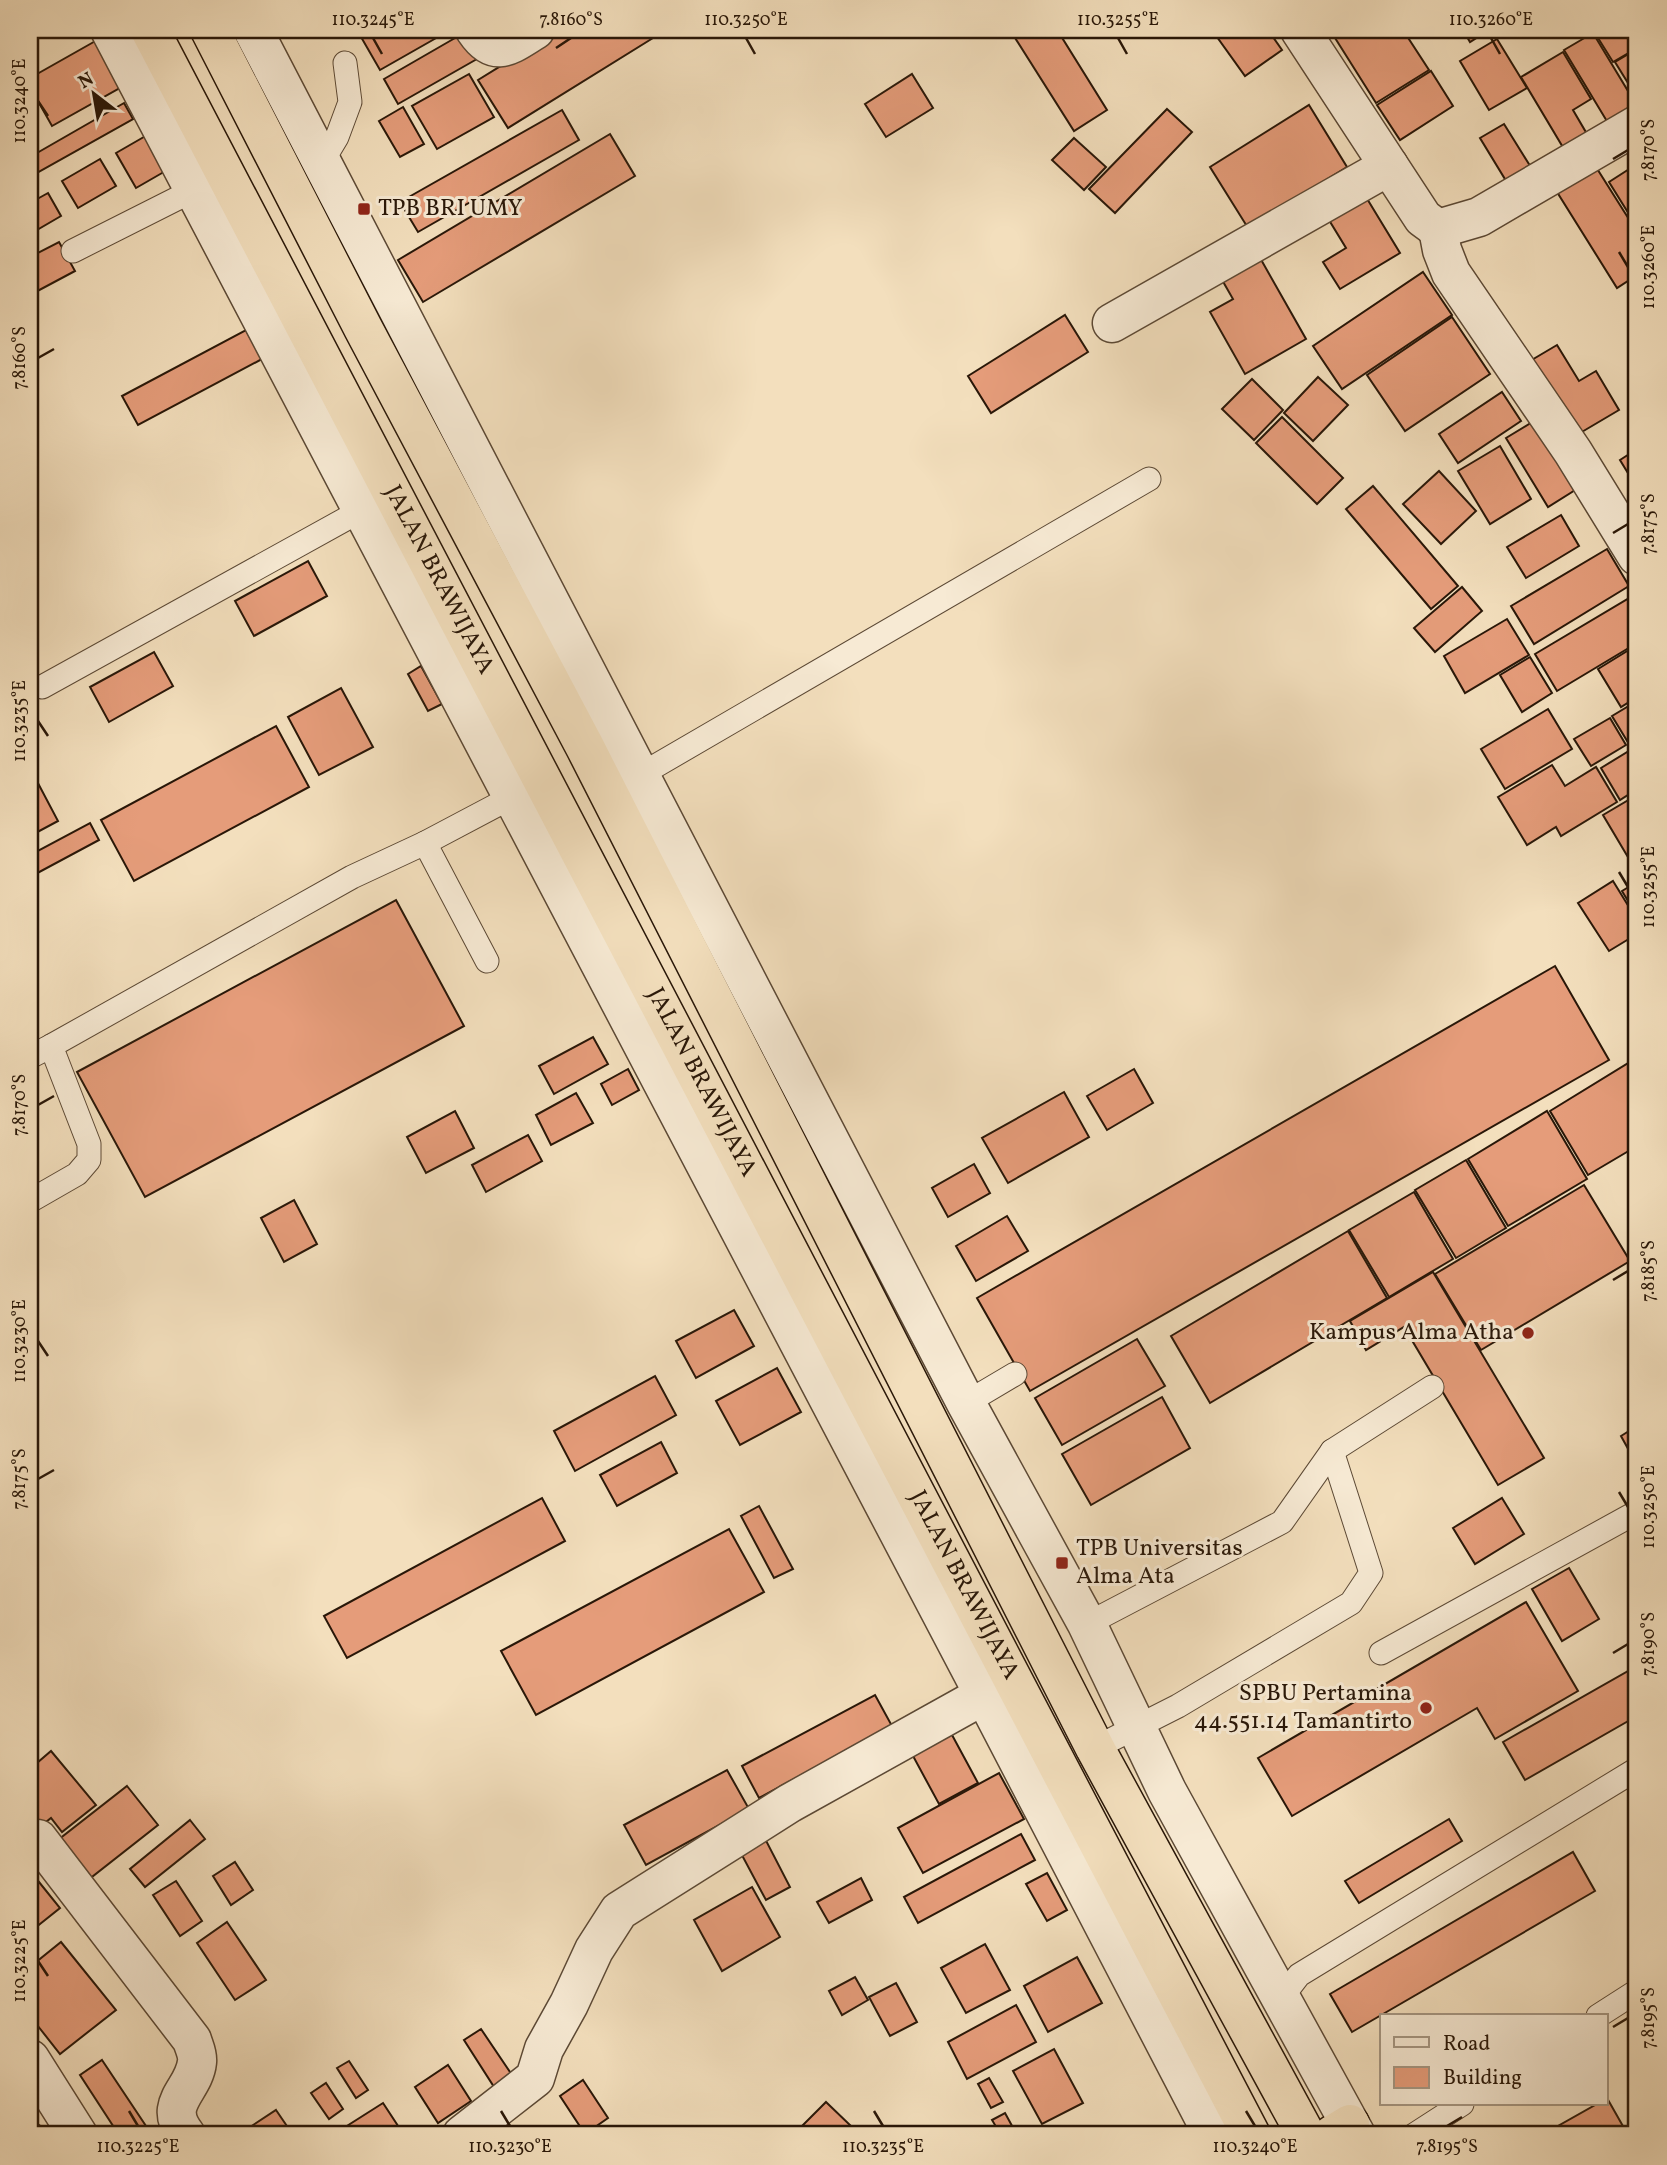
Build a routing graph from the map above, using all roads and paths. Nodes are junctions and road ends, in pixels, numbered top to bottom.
1 (110, 30) edge
2 (150, 30) edge
3 (211, 30) edge
4 (253, 30) edge
5 (475, 30) edge
6 (535, 30) edge
7 (1300, 30) edge
8 (345, 63) dead end
9 (1637, 125) edge
10 (322, 162) junction
11 (1389, 166) junction
12 (194, 190) junction
13 (1438, 229) junction
14 (73, 251) dead end
15 (1112, 323) dead end
16 (1149, 479) dead end
17 (362, 510) junction
18 (1637, 556) edge
19 (42, 687) dead end
20 (585, 747) junction
21 (541, 773) junction
22 (640, 775) junction
23 (512, 797) junction
24 (425, 843) junction
25 (488, 961) dead end
26 (51, 1046) junction
27 (30, 1057) edge
28 (30, 1201) edge
29 (1015, 1374) dead end
30 (1432, 1387) dead end
31 (966, 1403) junction
32 (1332, 1451) junction
33 (1637, 1512) edge
34 (1087, 1624) junction
35 (1381, 1653) dead end
36 (984, 1695) junction
37 (1136, 1728) junction
38 (1095, 1748) junction
39 (1637, 1769) edge
40 (38, 1839) dead end
41 (1637, 1991) edge
42 (1282, 1997) junction
43 (1601, 2014) edge
44 (30, 2059) edge
45 (1459, 2106) edge
46 (1346, 2132) edge
47 (78, 2135) edge
48 (186, 2135) edge
49 (462, 2135) edge
50 (1213, 2135) edge
51 (1251, 2135) edge
52 (1306, 2135) edge
53 (1414, 2135) edge

1 - 12 street
2 - 21 highway, JALAN BRAWIJAYA
3 - 20 highway, JALAN BRAWIJAYA
4 - 10 street
5 - 6 street
7 - 11 street
8 - 10 lane
9 - 13 street
10 - 22 street
11 - 13 street
11 - 15 street
12 - 14 lane
12 - 17 street
13 - 18 street
16 - 22 lane
17 - 19 lane
17 - 23 street
20 - 21 highway
20 - 38 highway, JALAN BRAWIJAYA
21 - 51 highway, JALAN BRAWIJAYA
22 - 31 street
23 - 24 lane
23 - 36 street
24 - 25 lane
24 - 26 lane
26 - 27 lane
26 - 28 lane
29 - 31 lane
30 - 32 lane
31 - 34 street
32 - 34 lane
32 - 37 lane
33 - 35 lane
34 - 37 street
36 - 49 street
36 - 50 street
37 - 38 lane
37 - 42 street
38 - 52 highway, JALAN BRAWIJAYA
39 - 42 lane
40 - 48 street
41 - 43 lane
42 - 46 street
44 - 47 street
45 - 53 lane

